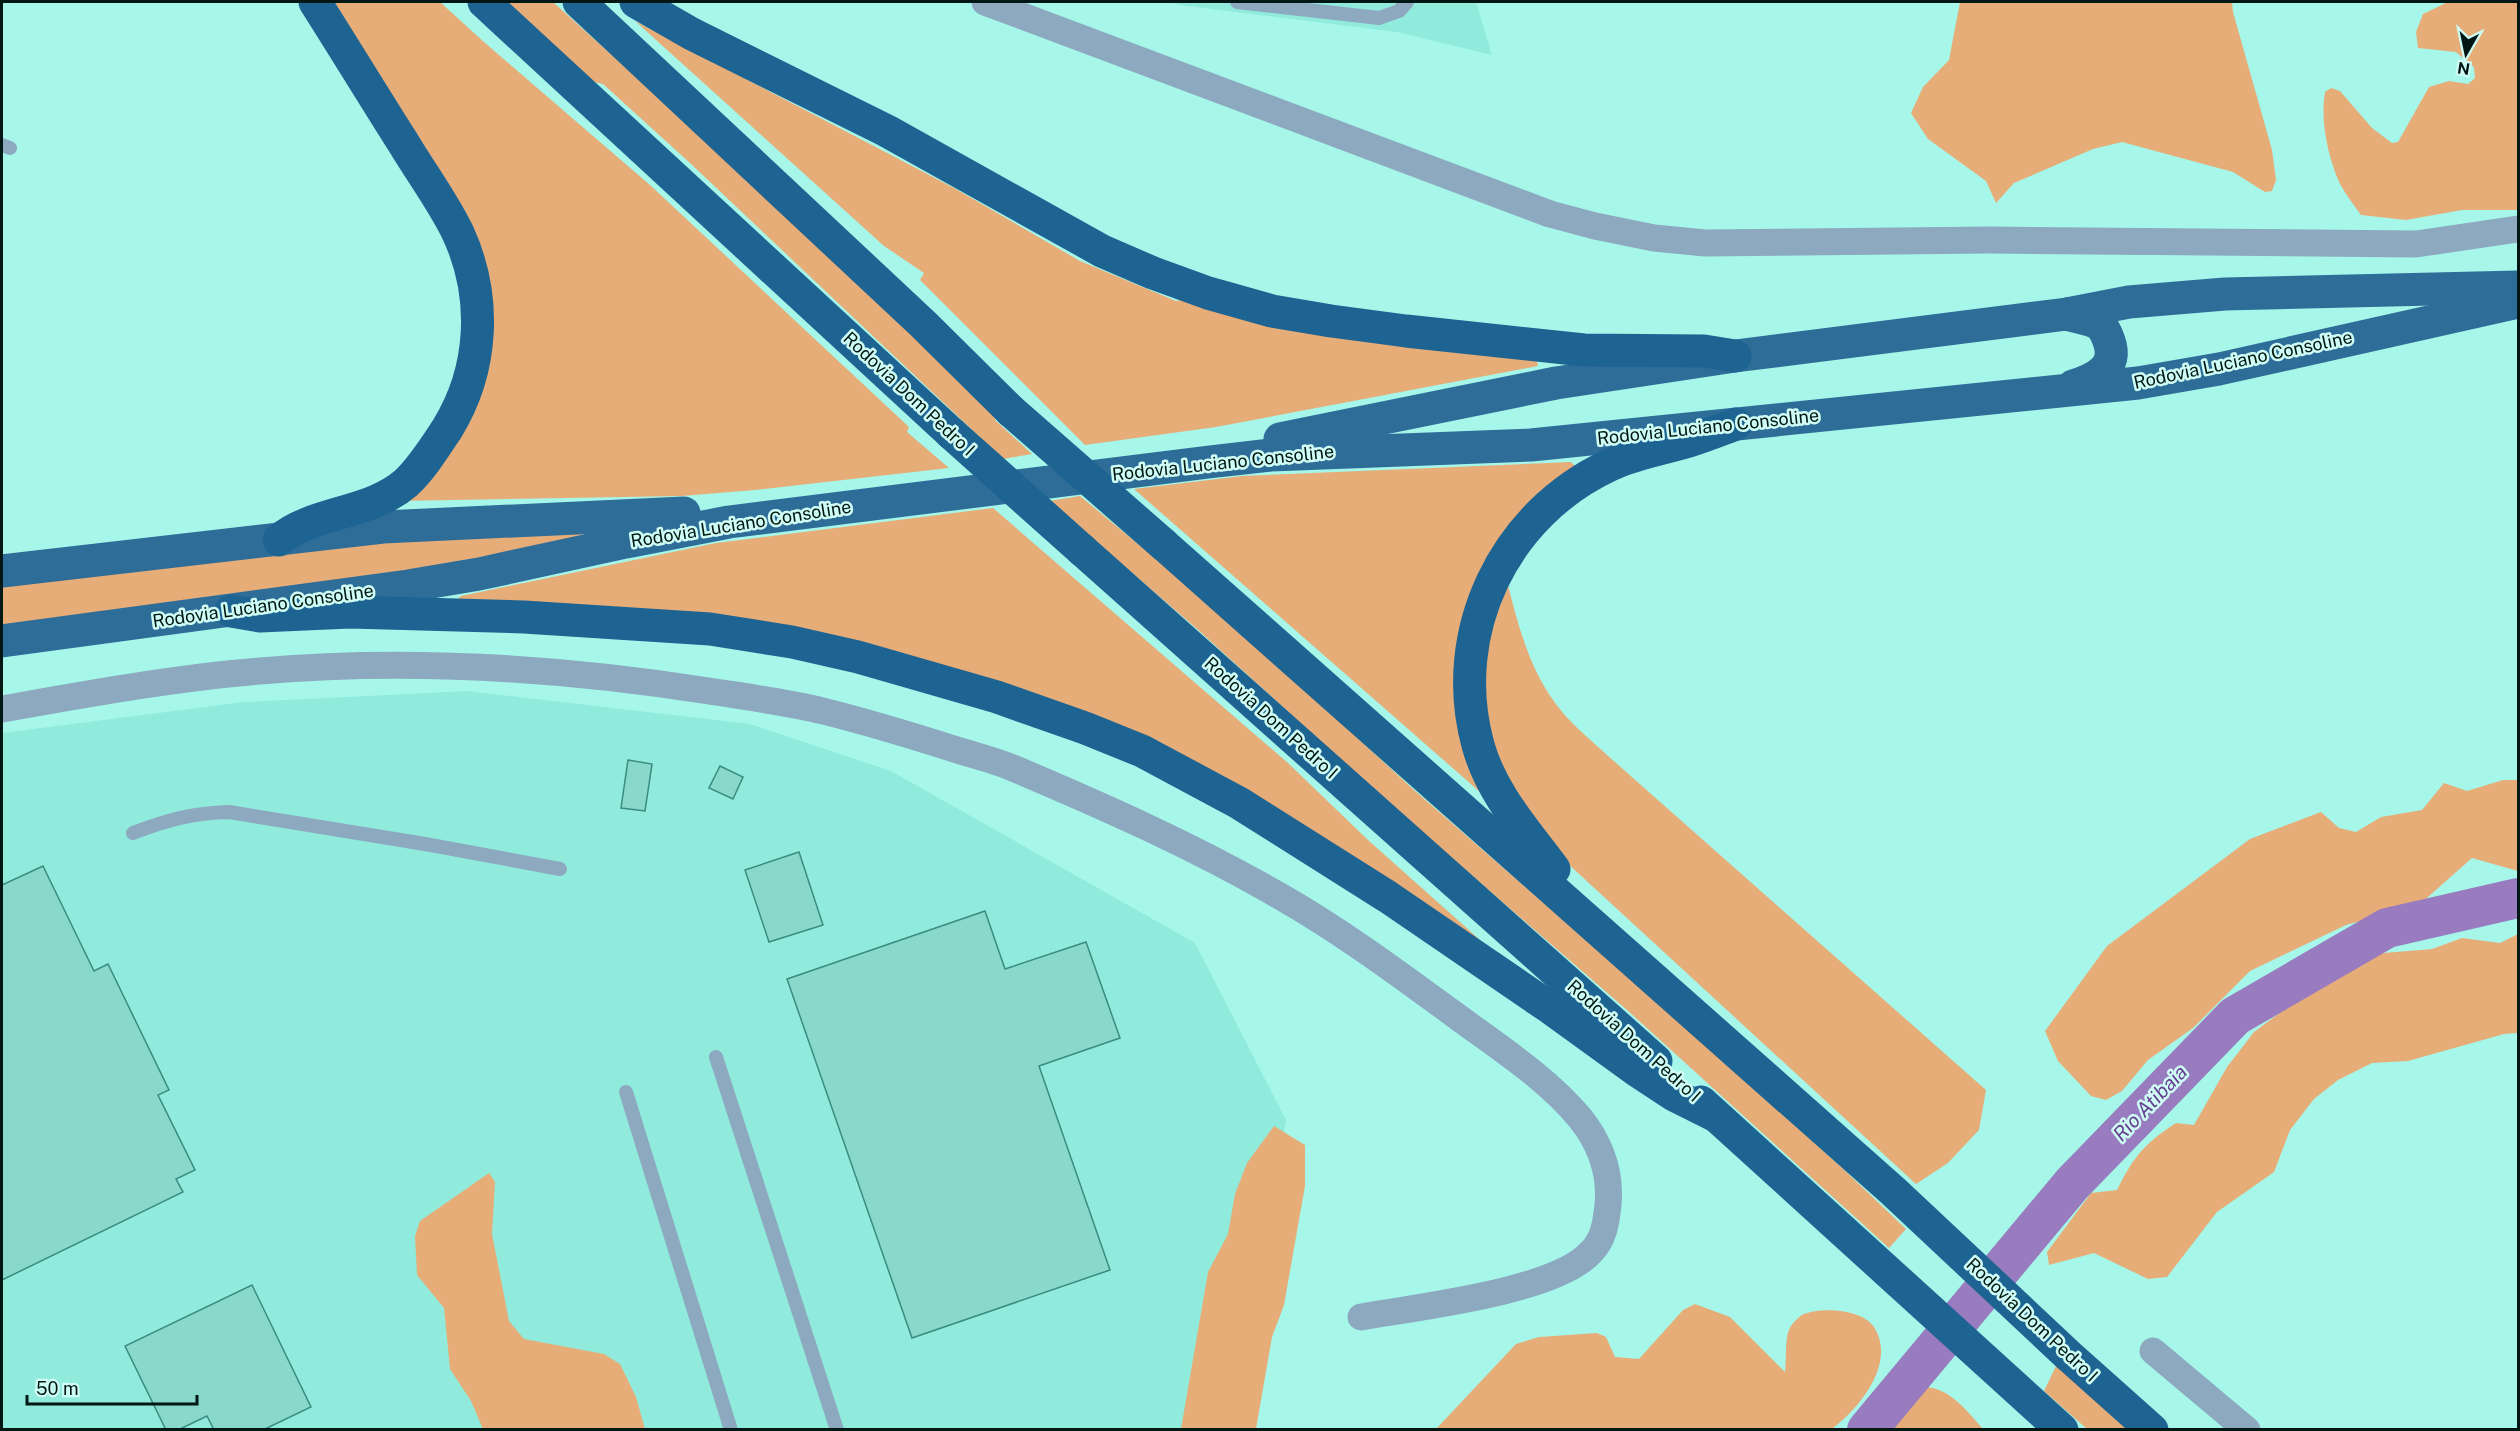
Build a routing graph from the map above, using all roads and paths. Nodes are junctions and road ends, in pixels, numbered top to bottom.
1 (315, 2) edge
2 (484, 2) edge
3 (579, 2) edge
4 (636, 2) edge
5 (986, 2) edge
6 (1237, 2) edge
7 (1407, 2) edge
8 (1284, 4) edge
9 (2518, 229) edge
10 (2518, 287) edge
11 (2518, 302) edge
12 (2067, 314) junction
13 (1735, 356) junction
14 (2066, 389) junction
15 (1736, 424) junction
16 (279, 540) junction
17 (2, 571) edge
18 (231, 611) junction
19 (2, 641) edge
20 (2, 709) edge
21 (133, 833) dead end
22 (560, 869) dead end
23 (1572, 905) junction
24 (716, 1057) dead end
25 (626, 1092) dead end
26 (1716, 1116) junction
27 (1361, 1317) dead end
28 (2153, 1351) dead end
29 (731, 1430) edge
30 (837, 1430) edge
31 (2062, 1430) edge
32 (2152, 1430) edge
33 (2247, 1430) edge

1 - 16 highway
2 - 26 highway, Rodovia Dom Pedro I, bridge
3 - 23 highway, Rodovia Dom Pedro I, bridge
4 - 13 highway
5 - 9 street
6 - 8 lane
7 - 8 lane
10 - 12 highway, Rodovia Luciano Consoline
11 - 14 highway, Rodovia Luciano Consoline
12 - 13 highway, Rodovia Luciano Consoline
12 - 14 highway
13 - 16 highway, Rodovia Luciano Consoline
14 - 15 highway, Rodovia Luciano Consoline
15 - 18 highway, Rodovia Luciano Consoline
15 - 23 highway
16 - 17 highway, Rodovia Luciano Consoline
18 - 19 highway, Rodovia Luciano Consoline
18 - 26 highway
20 - 27 street
21 - 22 lane
23 - 32 highway, Rodovia Dom Pedro I
24 - 30 lane
25 - 29 lane
26 - 31 highway, Rodovia Dom Pedro I
28 - 33 street

